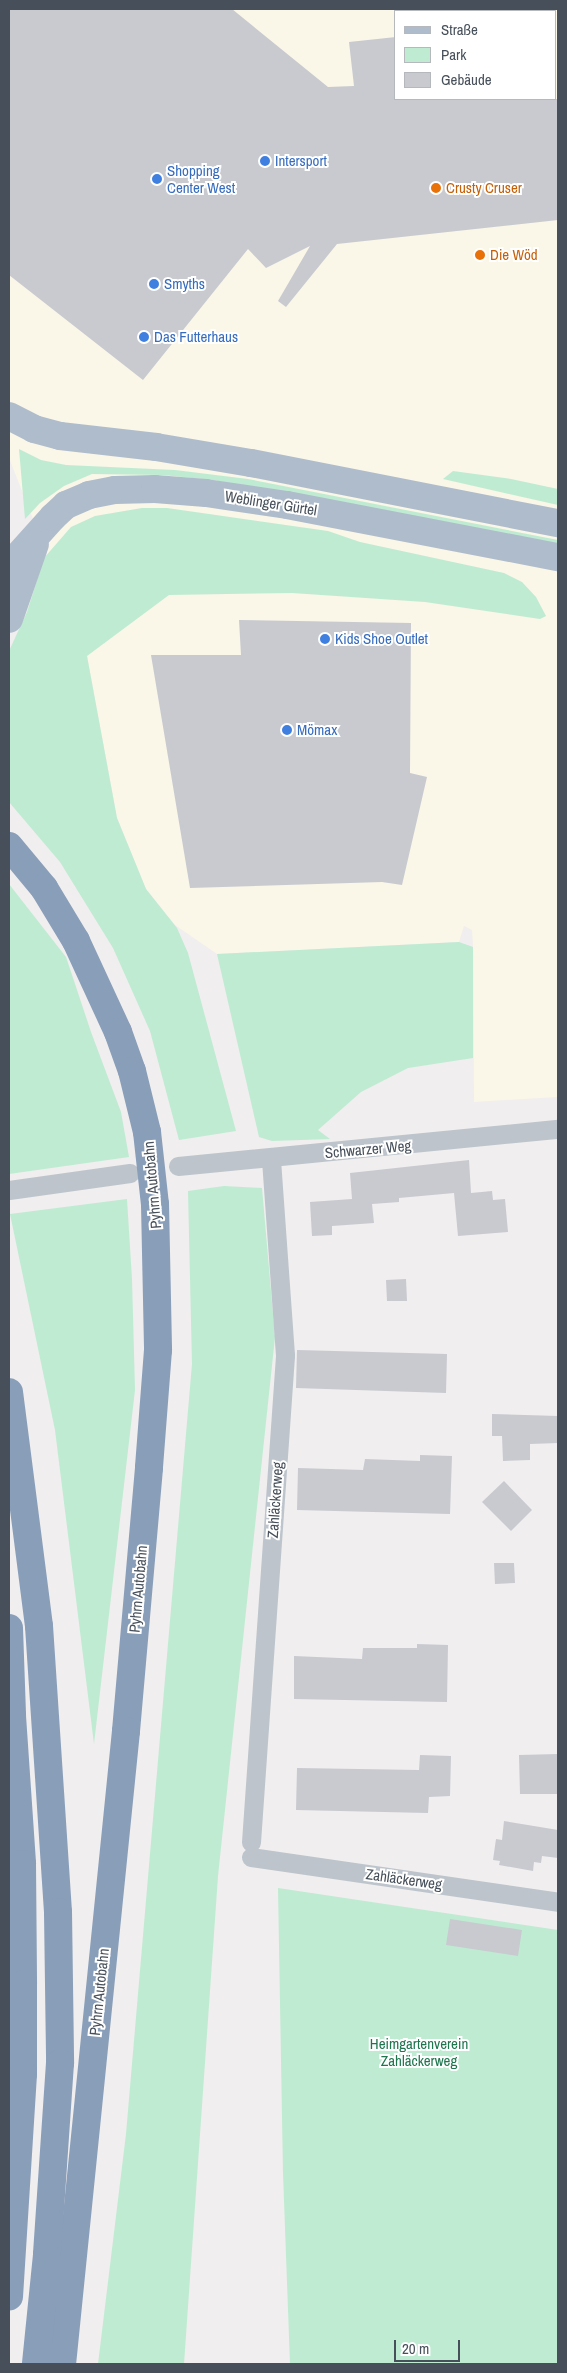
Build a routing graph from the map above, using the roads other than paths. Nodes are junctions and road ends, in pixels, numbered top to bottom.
1 (9, 416) edge
2 (558, 524) edge
3 (38, 533) junction
4 (558, 557) edge
5 (9, 566) edge
6 (9, 619) edge
7 (9, 846) edge
8 (558, 1129) edge
9 (271, 1158) junction
10 (178, 1166) dead end
11 (130, 1173) dead end
12 (9, 1190) edge
13 (9, 1392) edge
14 (9, 1628) edge
15 (10, 1712) edge
16 (558, 1902) edge
17 (9, 2297) edge
18 (36, 2364) edge
19 (62, 2364) edge

1 - 2 main road
3 - 4 main road, Weblinger Gürtel
3 - 5 main road, Weblinger Gürtel
3 - 6 main road
7 - 19 highway, Pyhrn Autobahn
8 - 9 street, Schwarzer Weg
9 - 10 street, Schwarzer Weg
9 - 16 street, Zahläckerweg
11 - 12 street
13 - 18 highway
14 - 15 highway
15 - 17 highway

